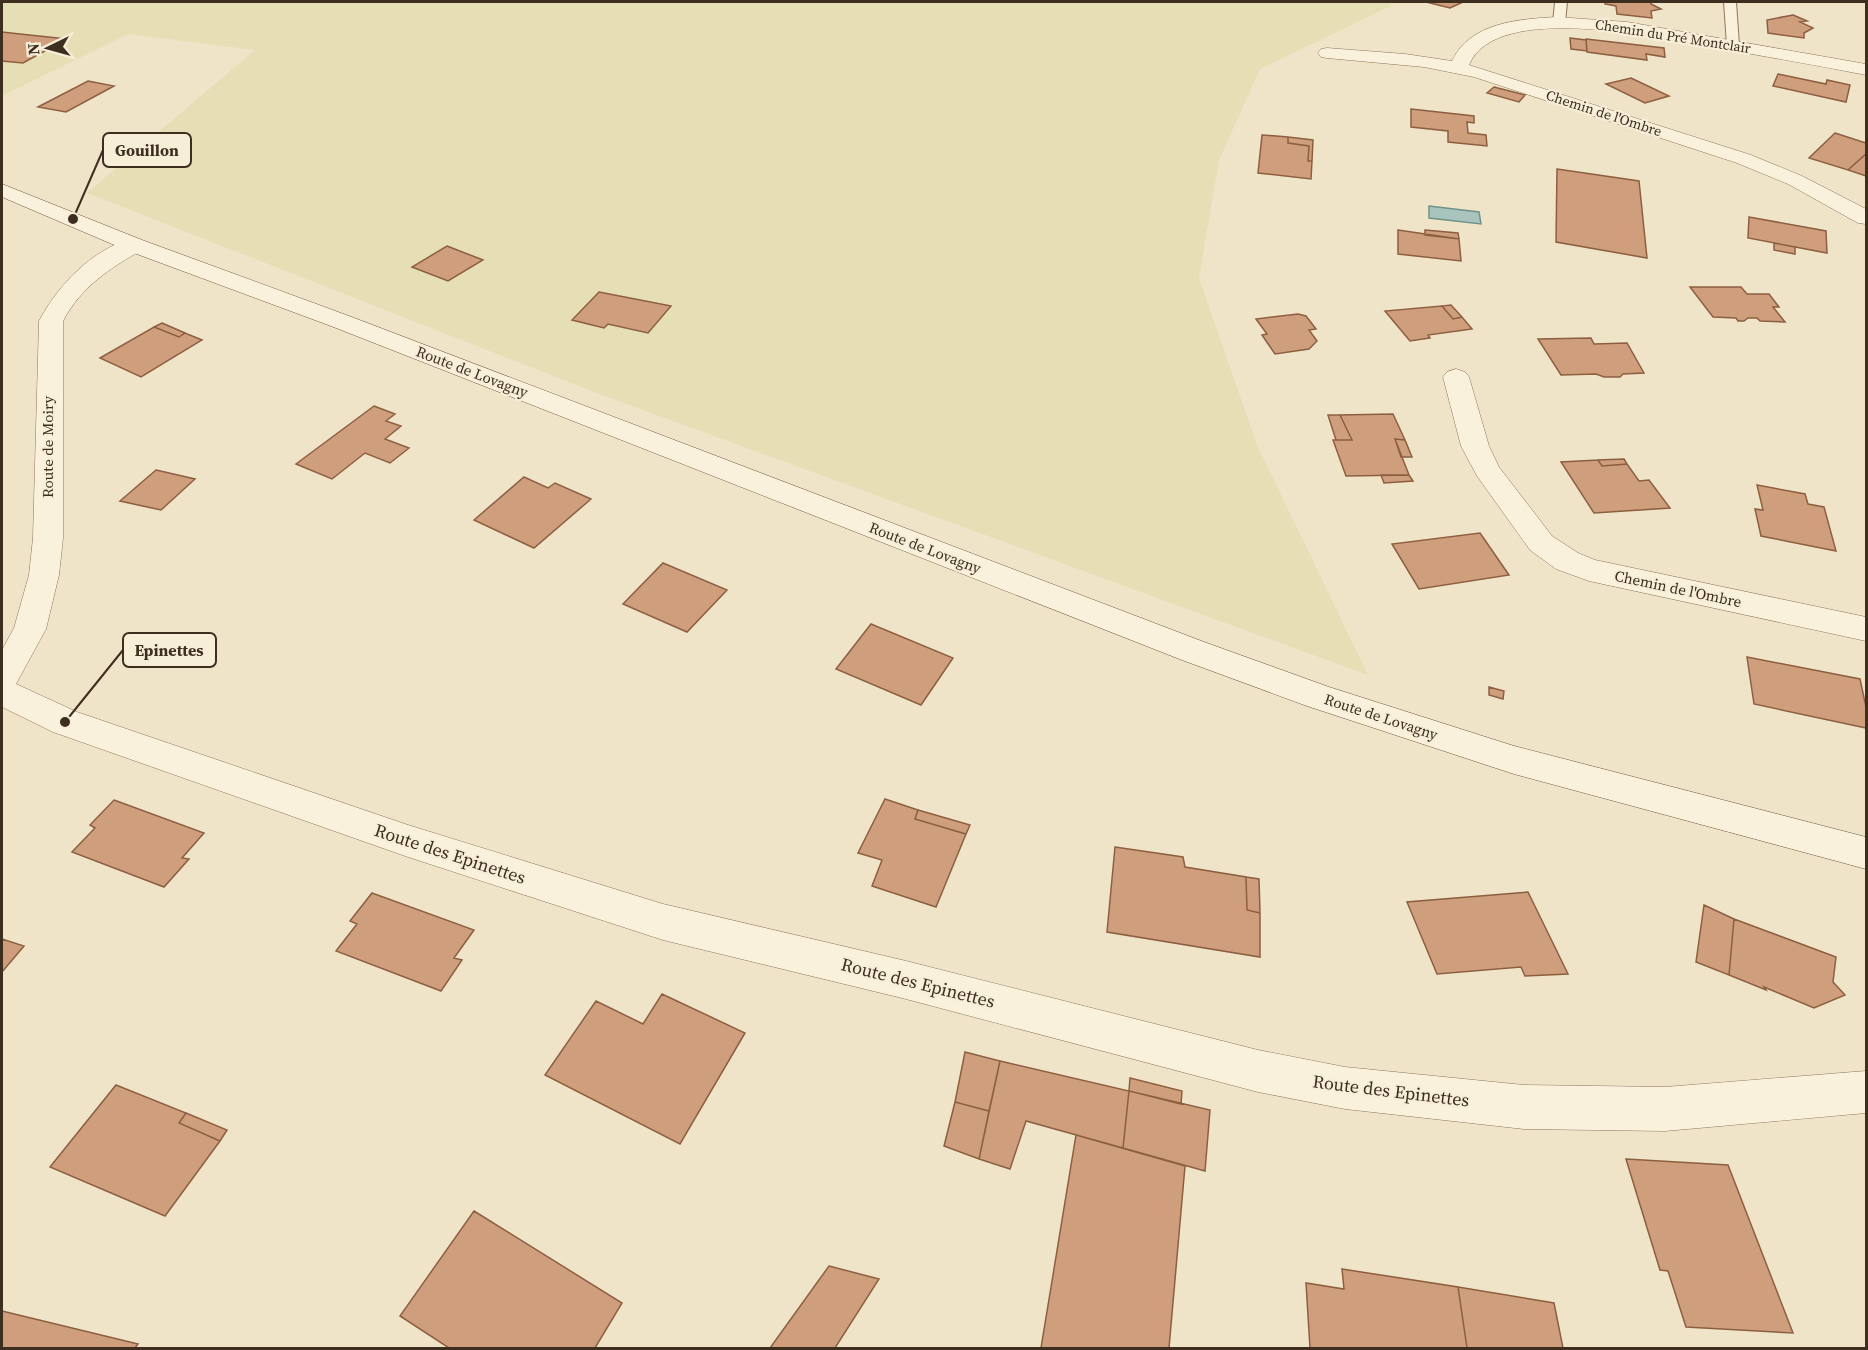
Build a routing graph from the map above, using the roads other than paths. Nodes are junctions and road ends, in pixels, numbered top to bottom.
1 (1561, 2) edge
2 (1730, 2) edge
3 (1558, 23) junction
4 (1733, 45) junction
5 (1327, 53) dead end
6 (1459, 67) junction
7 (1866, 69) edge
8 (2, 190) edge
9 (1866, 218) edge
10 (134, 245) junction
11 (1456, 377) dead end
12 (1866, 629) edge
13 (2, 678) edge
14 (2, 692) edge
15 (1866, 853) edge
16 (1866, 1092) edge

1 - 3 lane
2 - 4 lane
3 - 4 street, Chemin du Pré Montclair
3 - 6 street, Chemin du Pré Montclair
4 - 7 street, Chemin du Pré Montclair
5 - 6 street, Chemin de l'Ombre
6 - 9 street, Chemin de l'Ombre
8 - 10 street, Route de Lovagny
10 - 13 street, Route de Moiry
10 - 15 street, Route de Lovagny
11 - 12 street, Chemin de l'Ombre
14 - 16 street, Route des Epinettes

